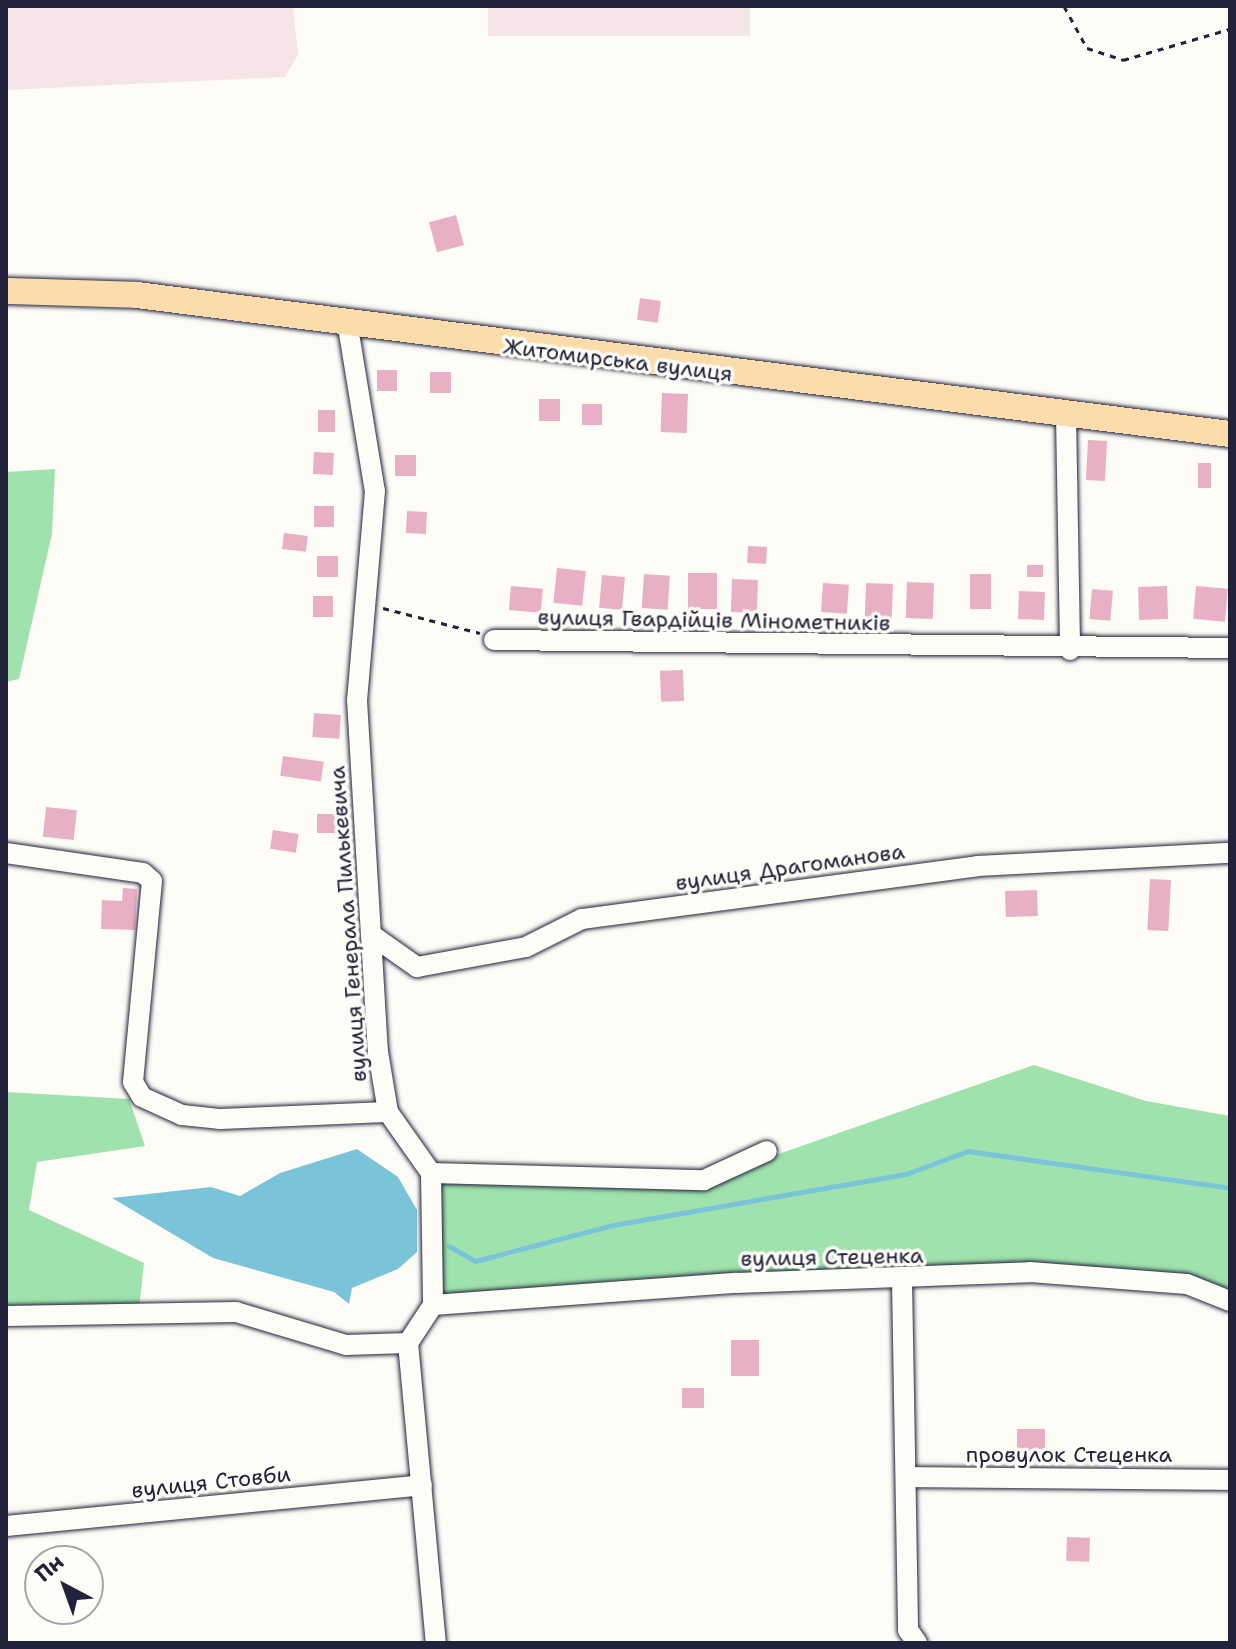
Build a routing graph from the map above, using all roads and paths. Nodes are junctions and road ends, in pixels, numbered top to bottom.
1 (1064, 6) edge
2 (1230, 29) edge
3 (6, 291) edge
4 (348, 327) junction
5 (1066, 415) junction
6 (1230, 434) edge
7 (362, 604) junction
8 (494, 640) joint
9 (1230, 648) edge
10 (1070, 650) junction
11 (6, 853) edge
12 (1230, 853) edge
13 (373, 936) junction
14 (388, 1112) junction
15 (767, 1151) dead end
16 (431, 1173) junction
17 (902, 1281) junction
18 (1230, 1301) edge
19 (433, 1305) junction
20 (6, 1316) edge
21 (408, 1343) junction
22 (908, 1477) junction
23 (1230, 1480) edge
24 (422, 1485) junction
25 (6, 1526) edge
26 (436, 1643) edge
27 (917, 1643) edge

1 - 2 path
3 - 4 main road, Житомирська вулиця
4 - 5 main road, Житомирська вулиця
4 - 7 street, вулиця Генерала Пилькевича
5 - 6 main road, Житомирська вулиця
5 - 10 street
7 - 8 path
7 - 13 street, вулиця Генерала Пилькевича
8 - 10 street, вулиця Гвардійців Мінометників
9 - 10 street, вулиця Гвардійців Мінометників
11 - 14 street
12 - 13 street, вулиця Драгоманова
13 - 14 street, вулиця Генерала Пилькевича
14 - 16 street
15 - 16 street
16 - 19 street
17 - 18 street, вулиця Стеценка
17 - 19 street, вулиця Стеценка
17 - 22 street
19 - 21 street
20 - 21 street
21 - 24 street
22 - 23 street, провулок Стеценка
22 - 27 street
24 - 25 street, вулиця Стовби
24 - 26 street

